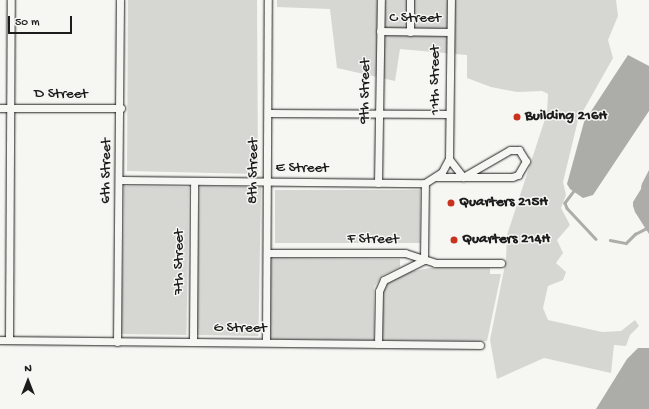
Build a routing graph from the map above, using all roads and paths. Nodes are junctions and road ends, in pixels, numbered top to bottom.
1 (11, 0) edge
2 (120, 0) edge
3 (268, 0) edge
4 (380, 0) edge
5 (410, 0) edge
6 (451, 0) edge
7 (380, 31) junction
8 (410, 32) junction
9 (450, 32) junction
10 (0, 108) edge
11 (12, 108) junction
12 (121, 108) junction
13 (378, 112) junction
14 (268, 113) junction
15 (449, 114) junction
16 (449, 159) junction
17 (436, 177) junction
18 (464, 177) junction
19 (121, 180) junction
20 (194, 181) junction
21 (267, 182) junction
22 (378, 183) junction
23 (425, 183) junction
24 (267, 252) junction
25 (424, 260) junction
26 (501, 263) dead end
27 (0, 340) edge
28 (9, 340) junction
29 (117, 342) junction
30 (193, 342) junction
31 (266, 342) junction
32 (378, 344) junction
33 (480, 345) dead end

1 - 11 street
2 - 12 street, 6th Street
3 - 14 street, 8th Street
4 - 7 street, 9th Street
5 - 8 street
6 - 9 street, 11th Street
7 - 8 street, C Street
7 - 13 street, 9th Street
8 - 9 street, C Street
9 - 15 street, 11th Street
10 - 11 street, D Street
11 - 12 street, D Street
11 - 28 street
12 - 19 street, 6th Street
13 - 14 street
13 - 15 street
13 - 22 street, 9th Street
14 - 21 street, 8th Street
15 - 16 street, 11th Street
16 - 17 street, E Street
16 - 18 street
17 - 18 street
17 - 23 street, E Street
18 - 18 street
19 - 20 street, E Street
19 - 29 street, 6th Street
20 - 21 street, E Street
20 - 30 street, 7th Street
21 - 22 street, E Street
21 - 24 street, 8th Street
22 - 23 street, E Street
23 - 25 street
24 - 25 street, F Street
24 - 31 street, 8th Street
25 - 26 street, F Street
25 - 32 street
27 - 28 street, G Street
28 - 29 street, G Street
29 - 30 street, G Street
30 - 31 street, G Street
31 - 32 street, G Street
32 - 33 street, G Street

